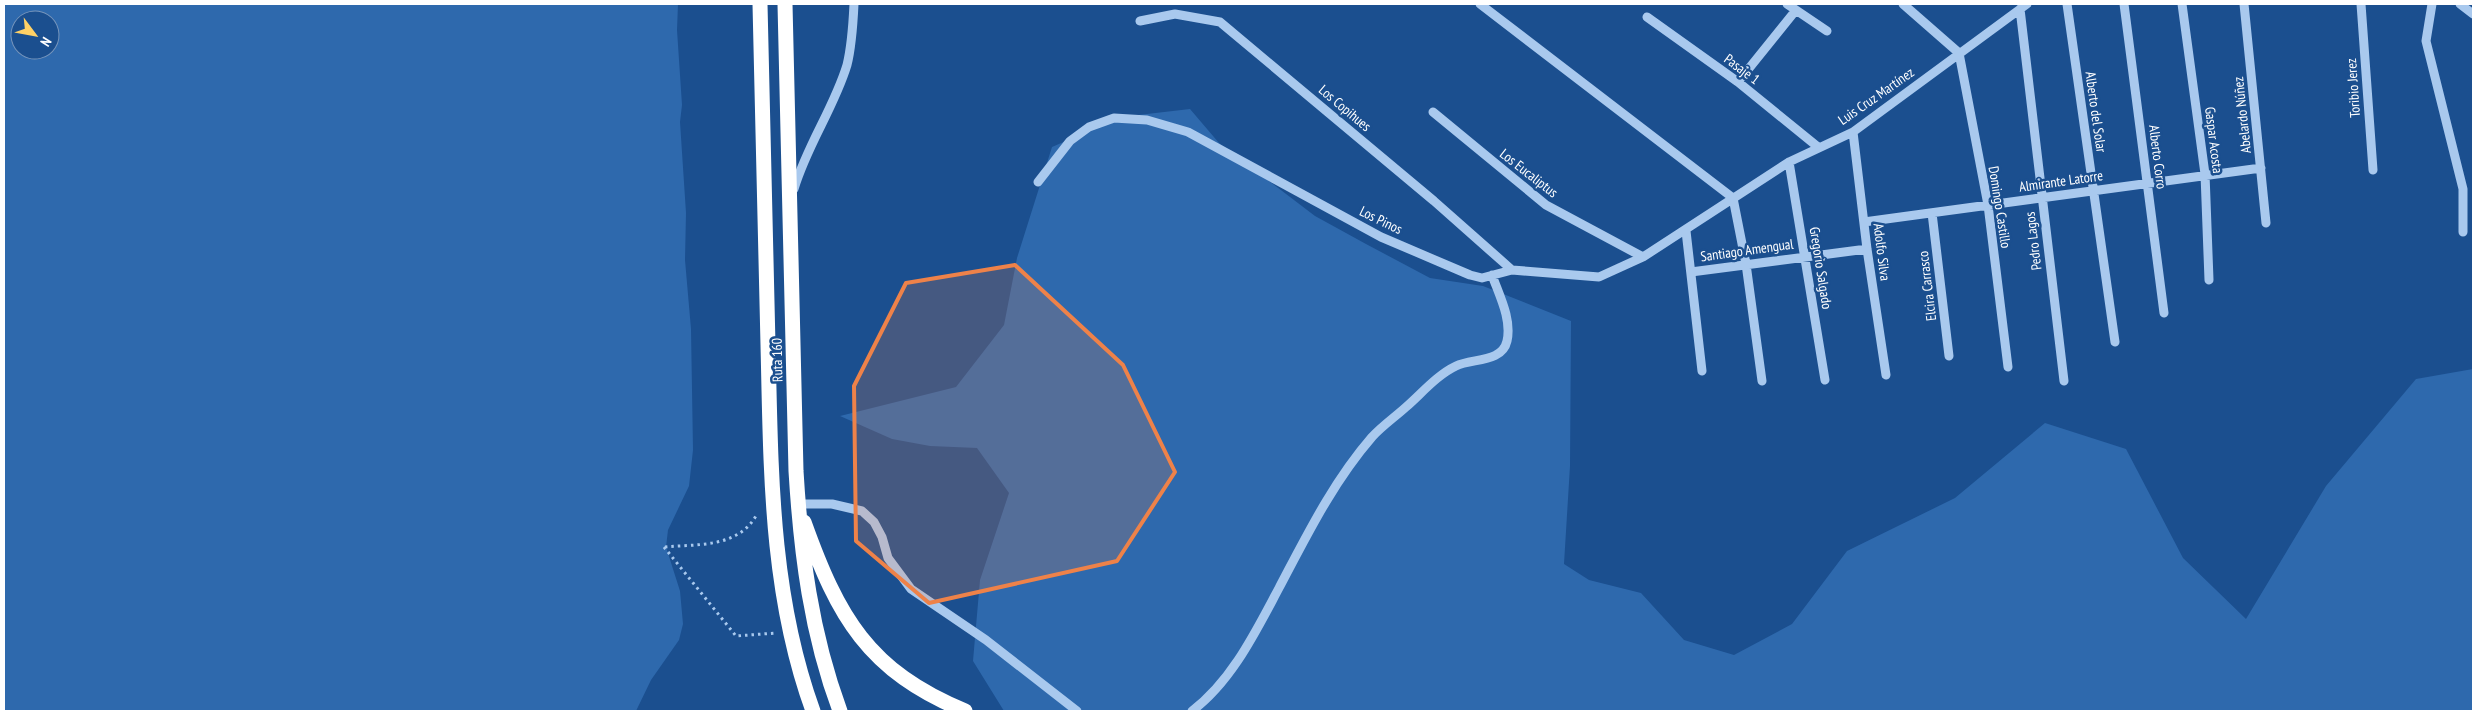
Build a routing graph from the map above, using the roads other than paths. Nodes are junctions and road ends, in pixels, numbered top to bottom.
1 (760, 4) edge
2 (785, 4) edge
3 (854, 4) edge
4 (1480, 4) edge
5 (1787, 4) edge
6 (1902, 4) edge
7 (2067, 4) edge
8 (2124, 4) edge
9 (2182, 4) edge
10 (2244, 4) edge
11 (2361, 4) edge
12 (2432, 4) edge
13 (2460, 4) edge
14 (2023, 6) edge
15 (1796, 10) junction
16 (2473, 14) edge
17 (1648, 17) dead end
18 (1140, 21) dead end
19 (1827, 31) dead end
20 (1959, 53) junction
21 (1738, 82) junction
22 (1433, 112) dead end
23 (1853, 132) junction
24 (1818, 147) junction
25 (1789, 162) junction
26 (2261, 168) junction
27 (2373, 170) dead end
28 (2205, 174) junction
29 (1038, 182) dead end
30 (2147, 182) junction
31 (2093, 190) junction
32 (1733, 198) junction
33 (2042, 198) junction
34 (790, 204) junction
35 (1988, 205) junction
36 (1932, 213) junction
37 (1864, 222) junction
38 (2266, 223) dead end
39 (1686, 231) junction
40 (2463, 232) dead end
41 (1867, 249) junction
42 (1806, 256) junction
43 (1643, 257) junction
44 (1746, 264) junction
45 (1512, 270) junction
46 (1691, 272) junction
47 (1492, 275) junction
48 (2209, 280) dead end
49 (2164, 313) dead end
50 (2115, 342) dead end
51 (1949, 356) dead end
52 (2008, 367) dead end
53 (1702, 371) dead end
54 (1886, 375) dead end
55 (1825, 380) dead end
56 (1762, 381) dead end
57 (2064, 382) dead end
58 (798, 504) junction
59 (813, 711) edge
60 (840, 711) edge
61 (965, 711) edge
62 (1077, 711) edge
63 (1192, 711) edge

1 - 59 highway, Ruta 160
2 - 34 highway, Ruta 160
3 - 34 street
4 - 32 street
5 - 15 street
6 - 20 street
7 - 31 street, Alberto del Solar
8 - 30 street, Alberto Corro
9 - 28 street, Gaspar Acosta
10 - 26 street, Abelardo Núñez
11 - 27 street, Toribio Jerez
12 - 40 street
13 - 16 street
14 - 20 street, Luis Cruz Martínez
14 - 33 street, Pedro Lagos
15 - 19 street
15 - 21 street
17 - 21 street, Pasaje 1
18 - 45 street, Los Copihues
20 - 23 street, Luis Cruz Martínez
20 - 35 street, Domingo Castillo
21 - 24 street, Pasaje 1
22 - 43 street, Los Eucaliptus
23 - 24 street, Luis Cruz Martínez
23 - 37 street, Adolfo Silva
24 - 25 street, Luis Cruz Martínez
25 - 32 street, Luis Cruz Martínez
25 - 42 street, Gregorio Salgado
26 - 28 street, Almirante Latorre
26 - 38 street, Abelardo Núñez
28 - 30 street, Almirante Latorre
28 - 48 street, Gaspar Acosta
29 - 47 street, Los Pinos
30 - 31 street, Almirante Latorre
30 - 49 street, Alberto Corro
31 - 33 street, Almirante Latorre
31 - 50 street, Alberto del Solar
32 - 39 street, Los Pinos
32 - 44 street
33 - 35 street, Almirante Latorre
33 - 57 street, Pedro Lagos
34 - 58 highway, Ruta 160
35 - 36 street, Almirante Latorre
35 - 52 street, Domingo Castillo
36 - 37 street, Almirante Latorre
36 - 51 street, Elcira Carrasco
37 - 41 street, Adolfo Silva
39 - 43 street, Los Pinos
39 - 46 street, Santiago Amengual
41 - 42 street, Santiago Amengual
41 - 54 street, Adolfo Silva
42 - 44 street, Santiago Amengual
42 - 55 street, Gregorio Salgado
43 - 45 street, Los Pinos
44 - 46 street, Santiago Amengual
44 - 56 street
45 - 47 street, Los Pinos
46 - 53 street, Santiago Amengual
47 - 63 street
58 - 60 highway, Ruta 160
58 - 61 highway
58 - 62 street

